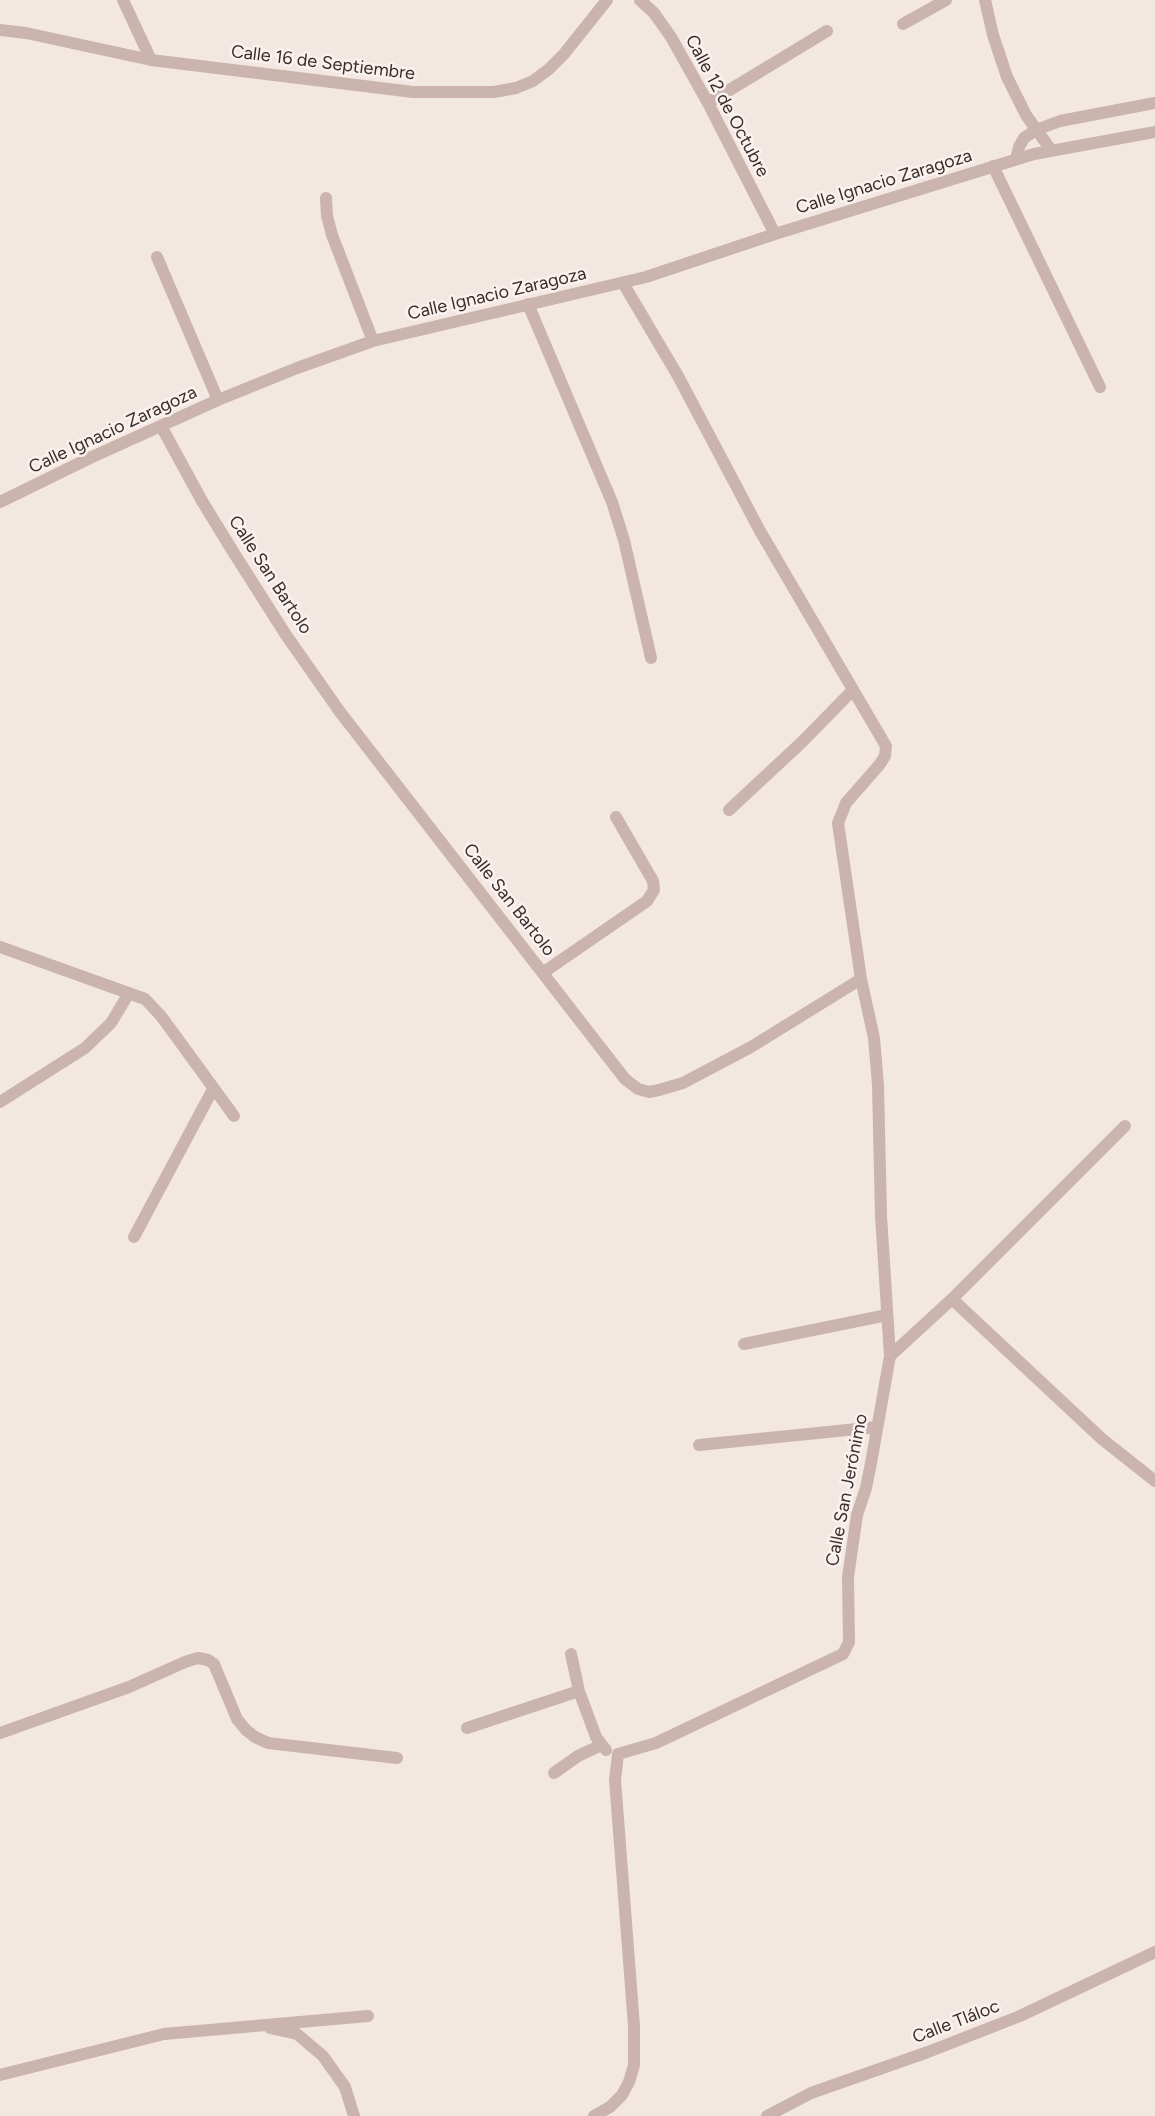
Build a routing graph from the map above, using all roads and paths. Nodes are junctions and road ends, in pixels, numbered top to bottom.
1 (123, 0) edge
2 (607, 0) edge
3 (640, 0) edge
4 (946, 0) edge
5 (985, 0) edge
6 (903, 24) dead end
7 (0, 30) edge
8 (827, 30) dead end
9 (151, 60) junction
10 (708, 103) junction
11 (1155, 103) edge
12 (1036, 130) junction
13 (1155, 132) edge
14 (1051, 150) junction
15 (1016, 159) junction
16 (993, 166) junction
17 (326, 198) dead end
18 (775, 234) junction
19 (158, 257) dead end
20 (623, 283) junction
21 (528, 304) junction
22 (373, 341) junction
23 (1100, 387) dead end
24 (218, 400) junction
25 (161, 426) junction
26 (0, 502) edge
27 (651, 658) dead end
28 (852, 691) junction
29 (729, 810) dead end
30 (616, 817) dead end
31 (0, 947) edge
32 (544, 972) junction
33 (861, 979) junction
34 (129, 993) junction
35 (213, 1089) junction
36 (0, 1102) edge
37 (234, 1116) dead end
38 (1125, 1126) dead end
39 (134, 1237) dead end
40 (952, 1299) junction
41 (887, 1315) junction
42 (744, 1344) dead end
43 (890, 1356) junction
44 (877, 1427) junction
45 (699, 1445) dead end
46 (1155, 1481) edge
47 (571, 1654) dead end
48 (579, 1691) junction
49 (468, 1728) dead end
50 (0, 1733) edge
51 (602, 1745) junction
52 (618, 1754) junction
53 (397, 1758) dead end
54 (554, 1773) dead end
55 (1155, 1952) edge
56 (368, 2016) dead end
57 (256, 2025) junction
58 (0, 2075) edge
59 (354, 2116) edge
60 (594, 2116) edge
61 (767, 2116) edge

1 - 9 street
2 - 9 street, Calle 16 de Septiembre
3 - 10 street, Calle 12 de Octubre
4 - 6 street
5 - 12 street
7 - 9 street, Calle 16 de Septiembre
8 - 10 street
10 - 18 street, Calle 12 de Octubre
11 - 12 street
12 - 14 street
12 - 15 street
13 - 14 street, Calle Ignacio Zaragoza
14 - 15 street, Calle Ignacio Zaragoza
15 - 16 street, Calle Ignacio Zaragoza
16 - 18 street, Calle Ignacio Zaragoza
16 - 23 street
17 - 22 street
18 - 20 street, Calle Ignacio Zaragoza
19 - 24 street
20 - 21 street, Calle Ignacio Zaragoza
20 - 28 street
21 - 22 street, Calle Ignacio Zaragoza
21 - 27 street
22 - 24 street, Calle Ignacio Zaragoza
24 - 25 street, Calle Ignacio Zaragoza
25 - 26 street, Calle Ignacio Zaragoza
25 - 32 street, Calle San Bartolo
28 - 29 street
28 - 33 street
30 - 32 street
31 - 34 street
32 - 33 street, Calle San Bartolo
33 - 41 street, Calle San Jerónimo
34 - 35 street
34 - 36 street
35 - 37 street
35 - 39 street
38 - 40 street
40 - 43 street
40 - 46 street
41 - 42 street
41 - 43 street, Calle San Jerónimo
43 - 44 street, Calle San Jerónimo
44 - 45 street
44 - 52 street, Calle San Jerónimo
47 - 48 street
48 - 49 street
48 - 51 street
50 - 53 street
51 - 52 street
51 - 54 street
52 - 60 street
55 - 61 street, Calle Tláloc
56 - 57 street
57 - 58 street
57 - 59 street

